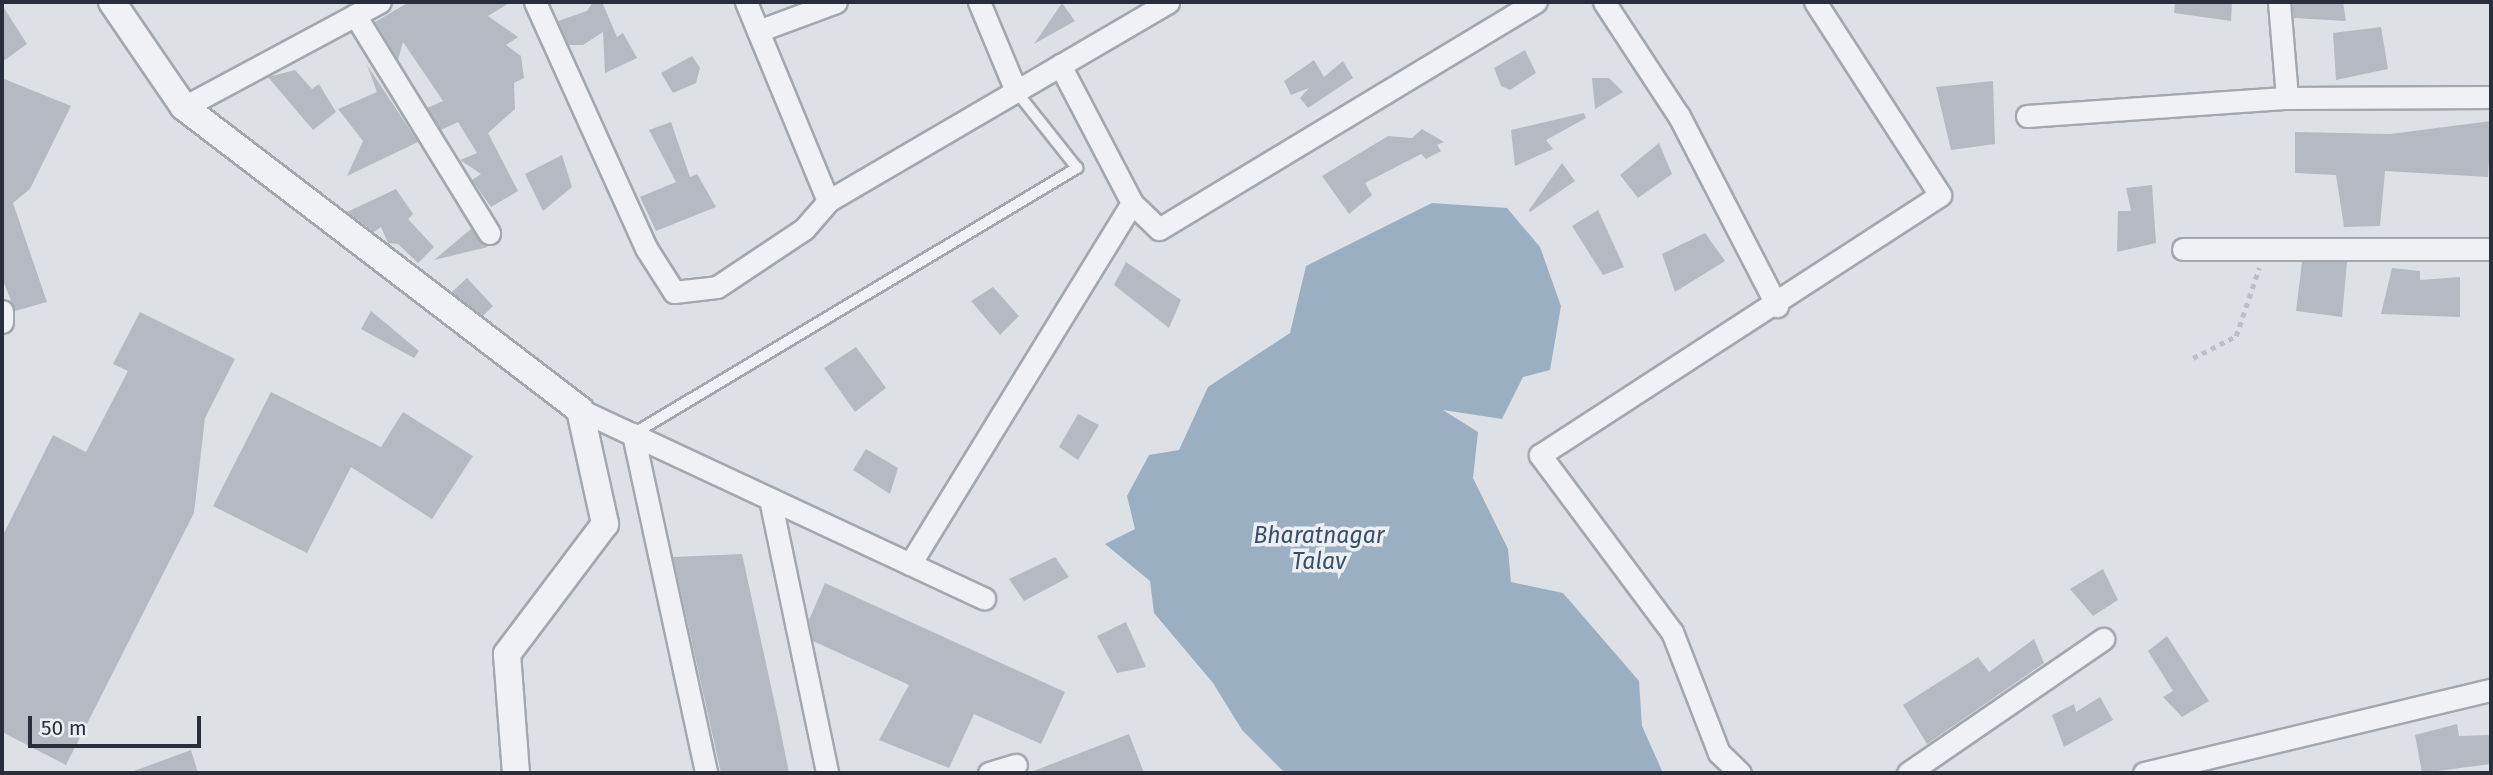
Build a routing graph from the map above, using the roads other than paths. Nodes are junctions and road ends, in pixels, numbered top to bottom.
1 (112, 2) edge
2 (380, 2) edge
3 (535, 2) edge
4 (746, 2) edge
5 (836, 2) edge
6 (979, 2) edge
7 (1168, 2) edge
8 (1536, 2) edge
9 (1604, 2) edge
10 (1815, 2) edge
11 (2279, 2) edge
12 (355, 15) junction
13 (758, 31) junction
14 (1060, 65) junction
15 (1016, 91) junction
16 (2491, 97) edge
17 (2287, 98) junction
18 (184, 107) junction
19 (2027, 116) dead end
20 (828, 201) junction
21 (1132, 203) junction
22 (489, 233) dead end
23 (2183, 249) dead end
24 (2491, 249) edge
25 (1777, 306) junction
26 (2, 311) edge
27 (2, 322) edge
28 (580, 410) junction
29 (633, 434) junction
30 (770, 499) junction
31 (910, 564) junction
32 (984, 598) dead end
33 (2103, 639) dead end
34 (2491, 690) edge
35 (1016, 765) dead end
36 (516, 773) edge
37 (706, 773) edge
38 (827, 773) edge
39 (989, 773) edge
40 (1740, 773) edge
41 (1908, 773) edge
42 (2144, 773) edge

1 - 18 street
2 - 12 street
3 - 20 street
4 - 13 street
5 - 13 street
6 - 15 street
7 - 14 street
8 - 21 street
9 - 25 street
10 - 25 street
11 - 17 street
12 - 18 street
12 - 22 street
13 - 20 street
14 - 15 street
14 - 21 street
15 - 20 street
15 - 29 lane
16 - 17 street
17 - 19 street
18 - 28 street
21 - 31 street
23 - 24 street
25 - 40 street
26 - 27 street
28 - 29 street
28 - 36 street
29 - 30 street
29 - 37 street
30 - 31 street
30 - 38 street
31 - 32 street
33 - 41 street
34 - 42 street
35 - 39 street

